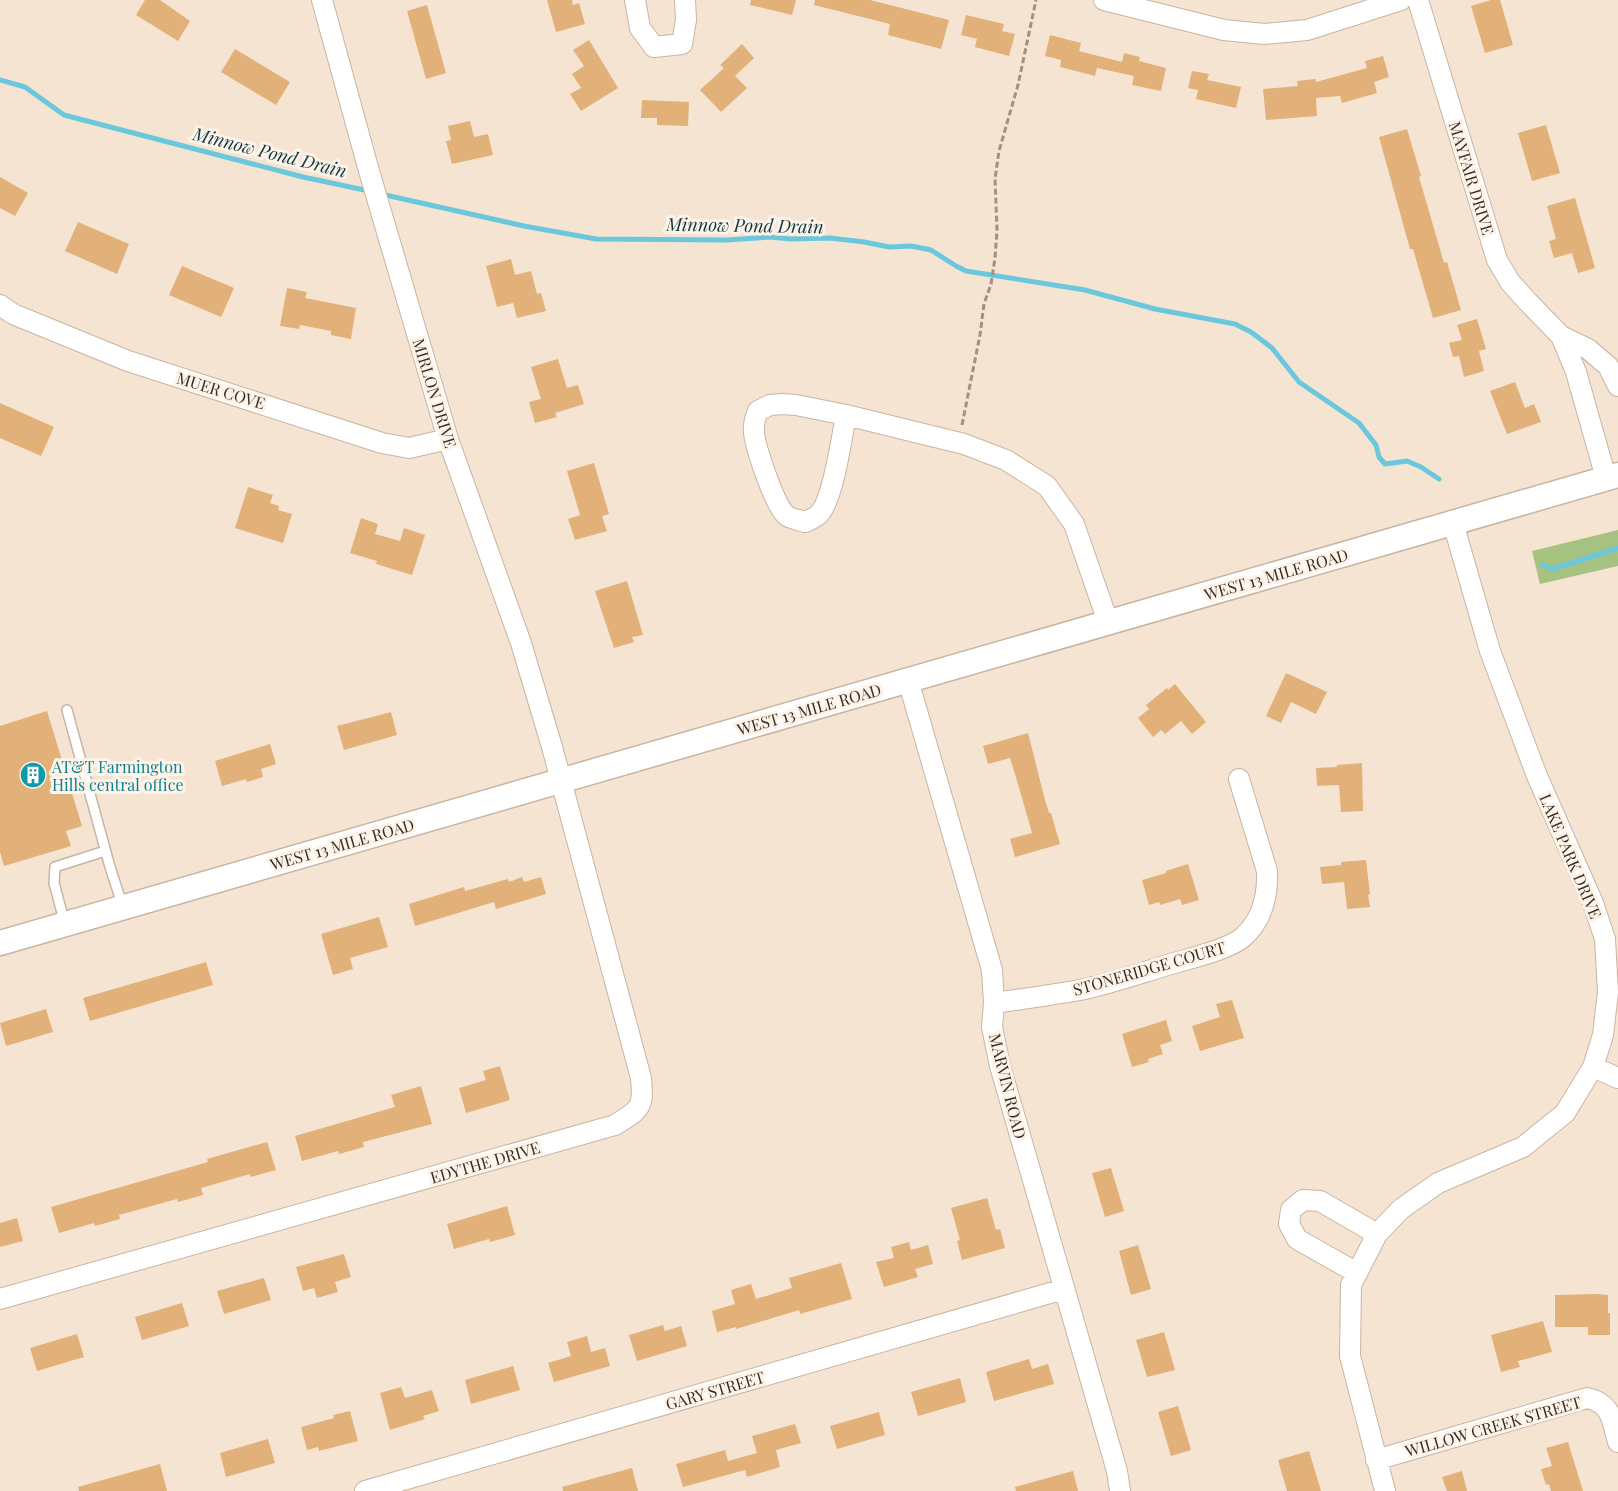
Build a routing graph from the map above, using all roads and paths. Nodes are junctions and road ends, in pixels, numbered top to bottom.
1 (322, 0) edge
2 (635, 0) edge
3 (685, 0) edge
4 (1036, 0) edge
5 (1104, 0) edge
6 (1401, 0) edge
7 (1418, 0) edge
8 (0, 305) edge
9 (1561, 336) junction
10 (1618, 386) edge
11 (846, 415) junction
12 (448, 439) junction
13 (958, 442) junction
14 (1612, 477) edge
15 (1453, 523) junction
16 (1108, 622) junction
17 (908, 680) junction
18 (67, 710) dead end
19 (1239, 779) dead end
20 (561, 781) junction
21 (105, 851) junction
22 (123, 907) junction
23 (65, 924) junction
24 (0, 943) edge
25 (994, 1003) junction
26 (1593, 1067) junction
27 (1618, 1078) edge
28 (1377, 1234) junction
29 (1357, 1273) junction
30 (1064, 1289) junction
31 (0, 1299) edge
32 (1618, 1442) edge
33 (1376, 1460) junction
34 (365, 1491) edge
35 (1120, 1491) edge
36 (1385, 1491) edge

1 - 12 street, MIRLON DRIVE
2 - 3 street
4 - 13 path
5 - 6 street
7 - 9 street, MAYFAIR DRIVE
8 - 12 street, MUER COVE
9 - 10 street, MAYFAIR DRIVE
9 - 14 street, MAYFAIR DRIVE
11 - 11 street
11 - 13 street
12 - 20 street, MIRLON DRIVE
13 - 16 street
14 - 15 street, WEST 13 MILE ROAD
15 - 16 street, WEST 13 MILE ROAD
15 - 26 street, LAKE PARK DRIVE
16 - 17 street, WEST 13 MILE ROAD
17 - 20 street, WEST 13 MILE ROAD
17 - 25 street, MARVIN ROAD
18 - 21 lane
19 - 25 street, STONERIDGE COURT
20 - 22 street, WEST 13 MILE ROAD
20 - 31 street, EDYTHE DRIVE
21 - 22 lane
21 - 23 lane
22 - 23 street, WEST 13 MILE ROAD
23 - 24 street, WEST 13 MILE ROAD
25 - 30 street, MARVIN ROAD
26 - 27 street
26 - 28 street, LAKE PARK DRIVE
28 - 29 street, LAKE PARK DRIVE
28 - 29 street
29 - 33 street, LAKE PARK DRIVE
30 - 34 street, GARY STREET
30 - 35 street, MARVIN ROAD
32 - 33 street, WILLOW CREEK STREET
33 - 36 street, LAKE PARK DRIVE

